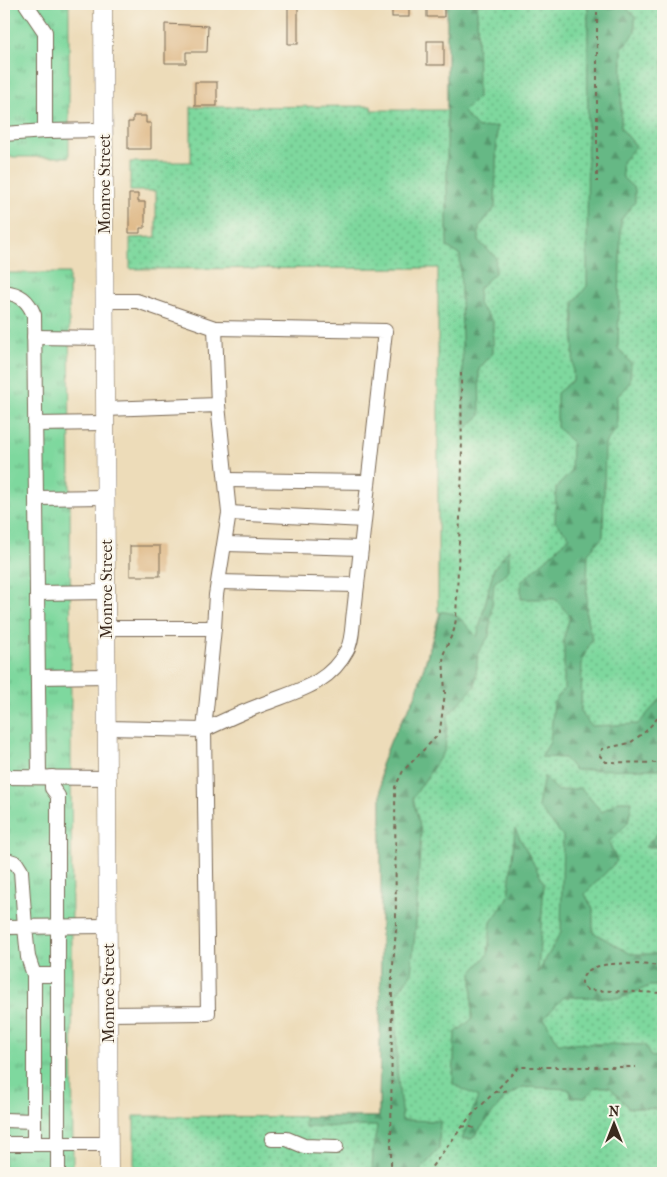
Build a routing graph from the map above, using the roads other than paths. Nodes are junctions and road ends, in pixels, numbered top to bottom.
1 (26, 4) edge
2 (103, 4) edge
3 (104, 130) junction
4 (45, 132) junction
5 (4, 134) edge
6 (4, 292) edge
7 (104, 301) junction
8 (215, 328) junction
9 (34, 337) junction
10 (104, 338) junction
11 (218, 405) junction
12 (105, 416) junction
13 (35, 424) junction
14 (227, 480) junction
15 (368, 482) junction
16 (105, 497) junction
17 (36, 498) junction
18 (229, 513) junction
19 (364, 520) junction
20 (226, 544) junction
21 (361, 548) junction
22 (219, 582) junction
23 (357, 585) junction
24 (106, 592) junction
25 (37, 593) junction
26 (106, 628) junction
27 (214, 628) junction
28 (106, 676) junction
29 (38, 677) junction
30 (106, 728) junction
31 (204, 730) junction
32 (4, 777) edge
33 (45, 777) junction
34 (107, 778) junction
35 (4, 859) edge
36 (108, 926) junction
37 (4, 927) edge
38 (24, 927) junction
39 (57, 927) junction
40 (34, 975) junction
41 (58, 975) junction
42 (108, 1014) junction
43 (4, 1120) edge
44 (34, 1121) junction
45 (272, 1139) dead end
46 (4, 1144) edge
47 (34, 1144) junction
48 (57, 1144) junction
49 (109, 1144) junction
50 (336, 1147) dead end
51 (58, 1173) edge
52 (109, 1173) edge

1 - 4 lane
2 - 3 main road, Monroe Street
3 - 4 lane
3 - 7 main road, Monroe Street
4 - 5 lane
6 - 9 lane
7 - 8 lane
7 - 10 main road, Monroe Street
8 - 11 lane
8 - 15 lane
9 - 10 lane
9 - 13 lane
10 - 12 main road, Monroe Street
11 - 12 lane
11 - 14 lane
12 - 13 lane
12 - 16 main road, Monroe Street
13 - 17 lane
14 - 15 lane
14 - 18 lane
15 - 19 lane
16 - 17 lane
16 - 24 main road, Monroe Street
17 - 25 lane
18 - 19 lane
18 - 20 lane
19 - 21 lane
20 - 21 lane
20 - 22 lane
21 - 23 lane
22 - 23 lane
22 - 27 lane
23 - 31 lane
24 - 25 lane
24 - 26 main road, Monroe Street
25 - 29 lane
26 - 27 lane
26 - 28 main road, Monroe Street
27 - 31 lane
28 - 29 lane
28 - 30 main road, Monroe Street
29 - 33 lane
30 - 31 lane
30 - 34 main road, Monroe Street
31 - 42 lane
32 - 33 lane
33 - 34 lane
33 - 39 lane
34 - 36 main road, Monroe Street
35 - 38 lane
36 - 39 lane
36 - 42 main road, Monroe Street
37 - 38 lane
38 - 39 lane
38 - 40 lane
39 - 41 lane
40 - 41 lane
40 - 44 lane
41 - 48 lane
42 - 49 main road, Monroe Street
43 - 44 lane
44 - 47 lane
45 - 50 lane
46 - 47 lane
47 - 48 lane
48 - 49 lane
48 - 51 lane
49 - 52 main road, Monroe Street

